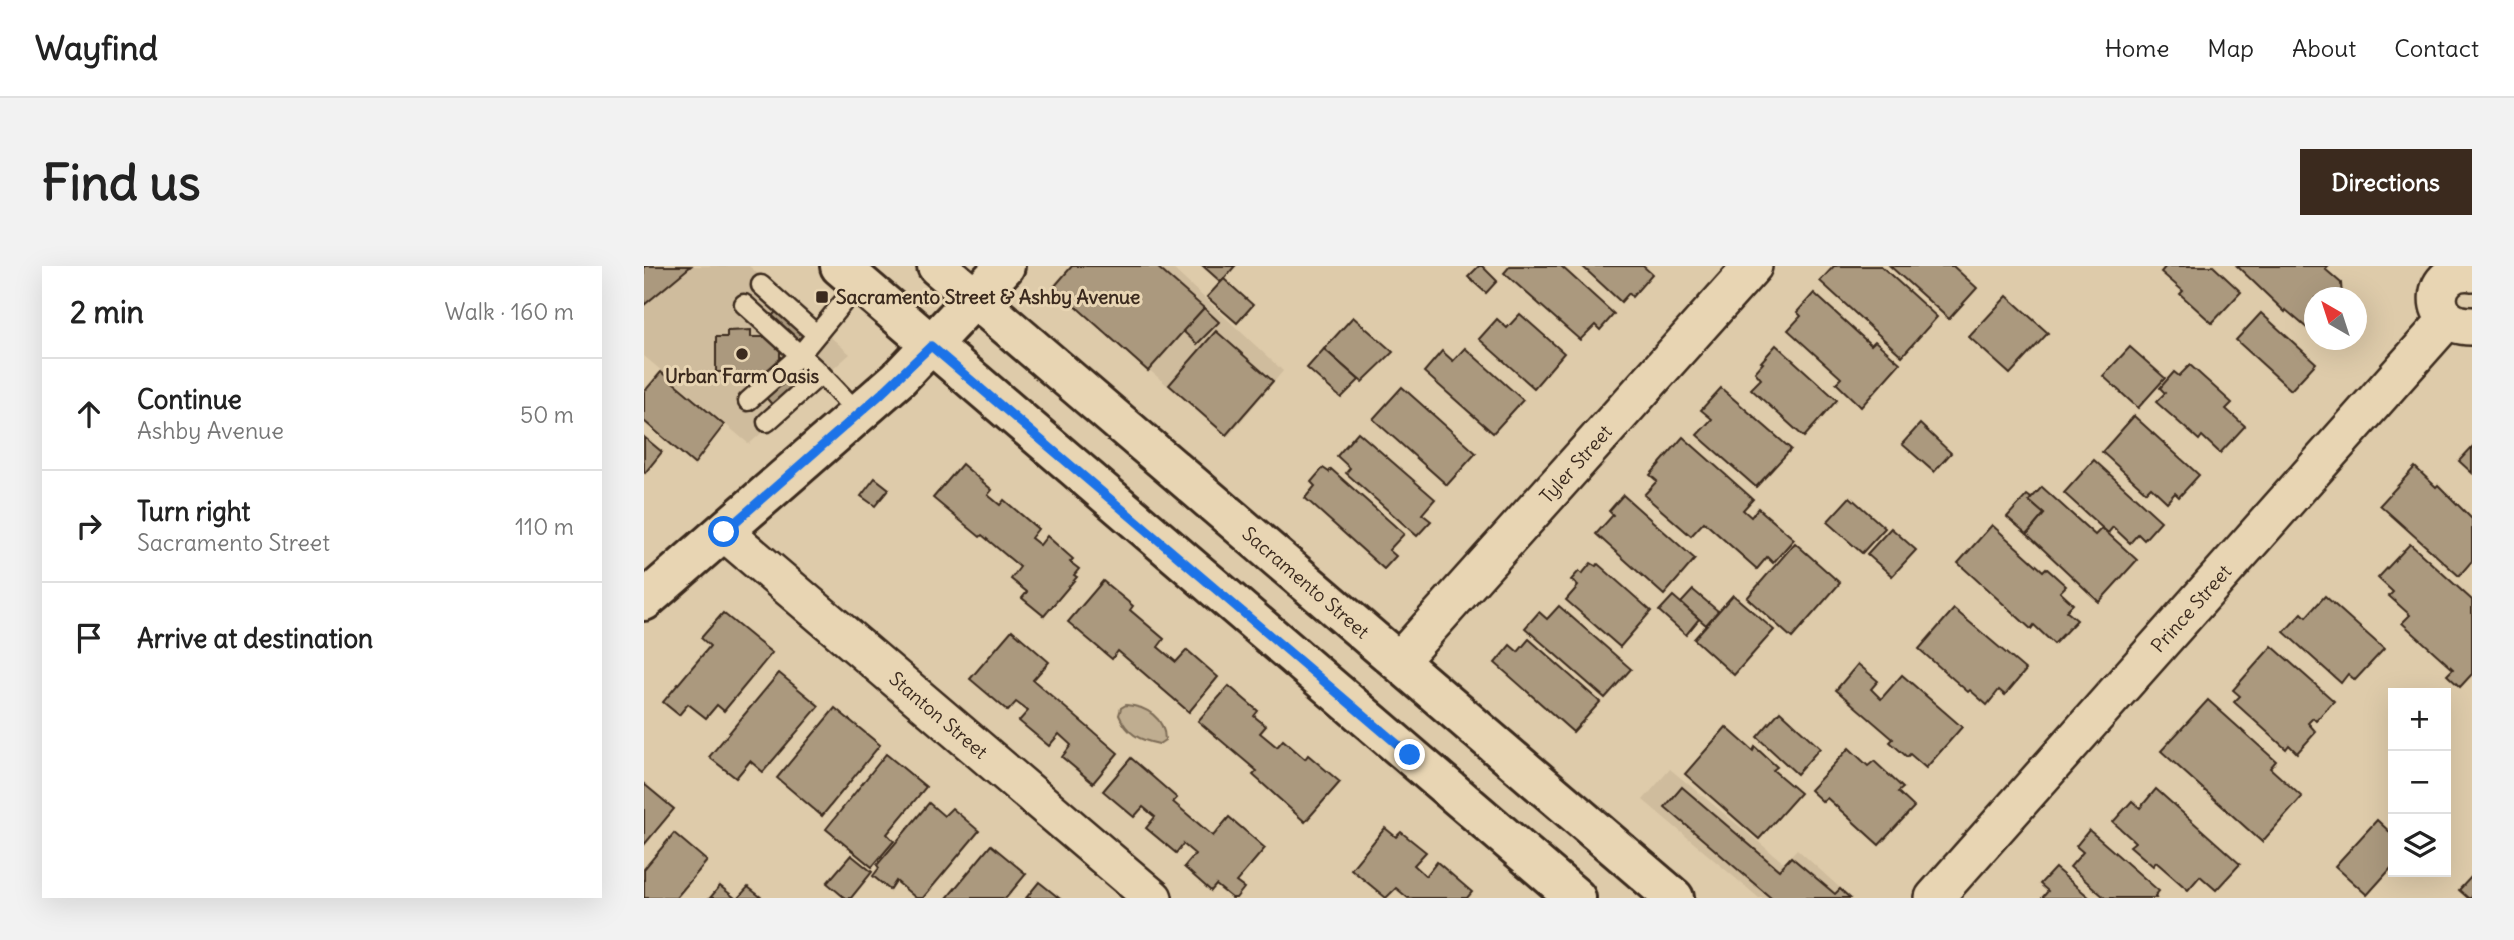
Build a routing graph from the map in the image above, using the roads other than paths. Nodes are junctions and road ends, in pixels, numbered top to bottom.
1 (937, 266) edge
2 (1005, 266) edge
3 (1753, 266) edge
4 (2449, 273) edge
5 (849, 274) edge
6 (761, 285) dead end
7 (975, 299) junction
8 (744, 304) dead end
9 (2459, 323) edge
10 (816, 334) junction
11 (931, 346) junction
12 (799, 356) junction
13 (821, 374) junction
14 (748, 401) dead end
15 (859, 414) junction
16 (767, 422) dead end
17 (724, 532) junction
18 (644, 601) edge
19 (1398, 662) junction
20 (1153, 898) edge
21 (1576, 898) edge
22 (1674, 898) edge
23 (1934, 898) edge

1 - 7 street, Sacramento Street
2 - 7 street
3 - 19 street, Tyler Street
4 - 9 street
5 - 10 lane
5 - 11 street
6 - 10 lane
7 - 11 street
7 - 19 street, Sacramento Street
8 - 12 lane
9 - 23 street, Prince Street
10 - 12 lane
11 - 15 street
11 - 21 street
12 - 13 lane
12 - 14 lane
13 - 15 lane
13 - 16 lane
15 - 17 street
17 - 18 street
17 - 20 street, Stanton Street
19 - 22 street, Sacramento Street

